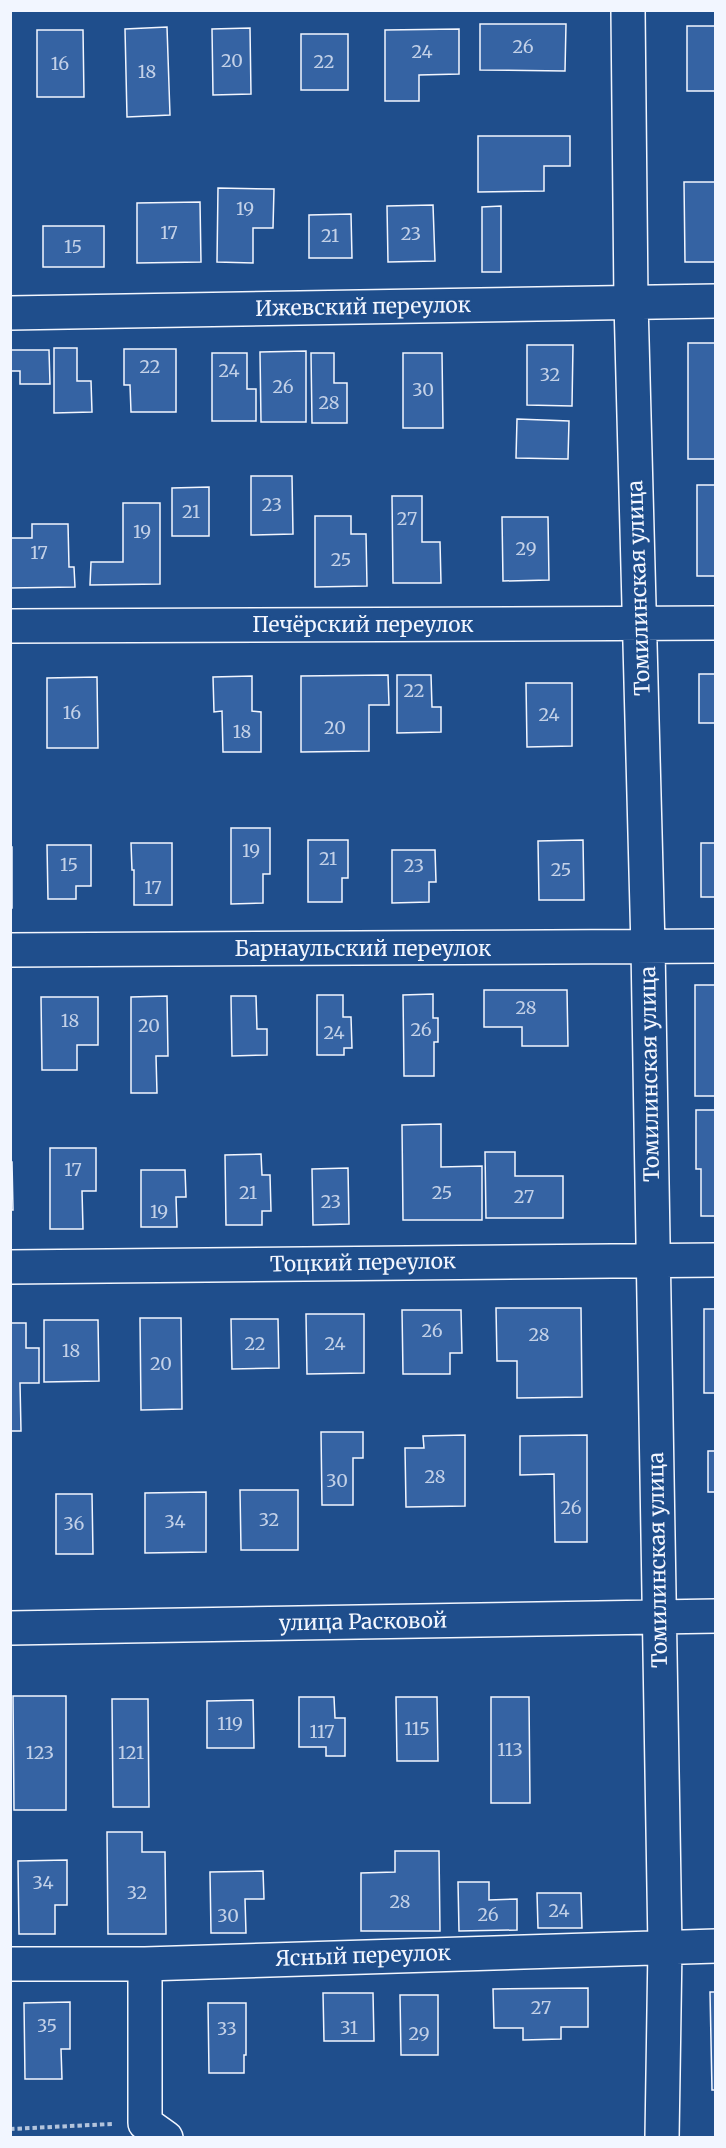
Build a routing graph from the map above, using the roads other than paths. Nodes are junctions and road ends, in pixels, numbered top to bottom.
1 (628, 10) edge
2 (716, 301) edge
3 (631, 302) junction
4 (10, 313) edge
5 (716, 623) edge
6 (640, 624) junction
7 (10, 626) edge
8 (716, 946) edge
9 (648, 947) junction
10 (10, 950) edge
11 (716, 1260) edge
12 (654, 1261) junction
13 (10, 1266) edge
14 (716, 1616) edge
15 (658, 1617) junction
16 (10, 1628) edge
17 (716, 1946) edge
18 (665, 1947) junction
19 (10, 1964) edge
20 (145, 1964) junction
21 (156, 2130) edge
22 (662, 2138) edge

1 - 3 street, Томилинская улица
2 - 3 street, Ижевский переулок
3 - 4 street, Ижевский переулок
3 - 6 street, Томилинская улица
5 - 6 street, Печёрский переулок
6 - 7 street, Печёрский переулок
6 - 9 street, Томилинская улица
8 - 9 street, Барнаульский переулок
9 - 10 street, Барнаульский переулок
9 - 12 street, Томилинская улица
11 - 12 street, Тоцкий переулок
12 - 13 street, Тоцкий переулок
12 - 15 street, Томилинская улица
14 - 15 street, улица Расковой
15 - 16 street, улица Расковой
15 - 18 street, Томилинская улица
17 - 18 street, Ясный переулок
18 - 20 street, Ясный переулок
18 - 22 street, Томилинская улица
19 - 20 street, Ясный переулок
20 - 21 street

